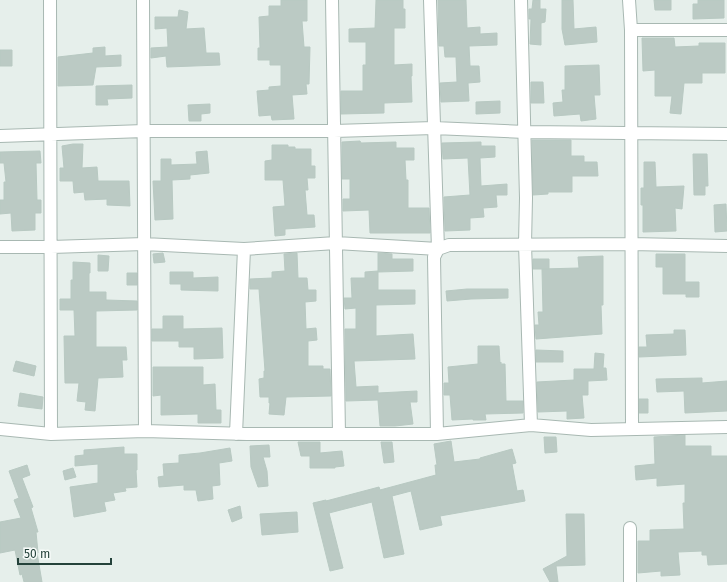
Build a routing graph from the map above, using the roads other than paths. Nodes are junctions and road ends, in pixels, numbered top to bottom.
1 (50, 0) edge
2 (143, 0) edge
3 (332, 0) edge
4 (430, 0) edge
5 (521, 0) edge
6 (629, 0) edge
7 (631, 30) junction
8 (727, 30) edge
9 (434, 128) junction
10 (144, 131) junction
11 (334, 131) junction
12 (525, 132) junction
13 (50, 134) junction
14 (630, 134) junction
15 (727, 134) edge
16 (0, 136) edge
17 (144, 244) junction
18 (336, 244) junction
19 (525, 244) junction
20 (631, 244) junction
21 (727, 246) edge
22 (0, 247) edge
23 (51, 247) junction
24 (244, 249) junction
25 (438, 249) junction
26 (531, 425) junction
27 (727, 426) edge
28 (632, 429) junction
29 (0, 430) edge
30 (145, 432) junction
31 (52, 434) junction
32 (236, 434) junction
33 (339, 434) junction
34 (437, 434) junction
35 (630, 528) dead end
36 (630, 582) edge

1 - 13 street
2 - 10 street
3 - 11 street
4 - 9 street
5 - 12 street
6 - 7 street
7 - 8 street
7 - 14 street
9 - 11 street
9 - 12 street
9 - 25 street
10 - 11 street
10 - 13 street
10 - 17 street
11 - 18 street
12 - 14 street
12 - 19 street
13 - 16 street
13 - 23 street
14 - 15 street
14 - 20 street
17 - 23 street
17 - 24 street
17 - 30 street
18 - 24 street
18 - 25 street
18 - 33 street
19 - 20 street
19 - 25 street
19 - 26 street
20 - 21 street
20 - 28 street
22 - 23 street
23 - 31 street
24 - 32 street
25 - 34 street
26 - 28 street
26 - 34 street
27 - 28 street
29 - 31 street
30 - 31 street
30 - 32 street
32 - 33 street
33 - 34 street
35 - 36 street

